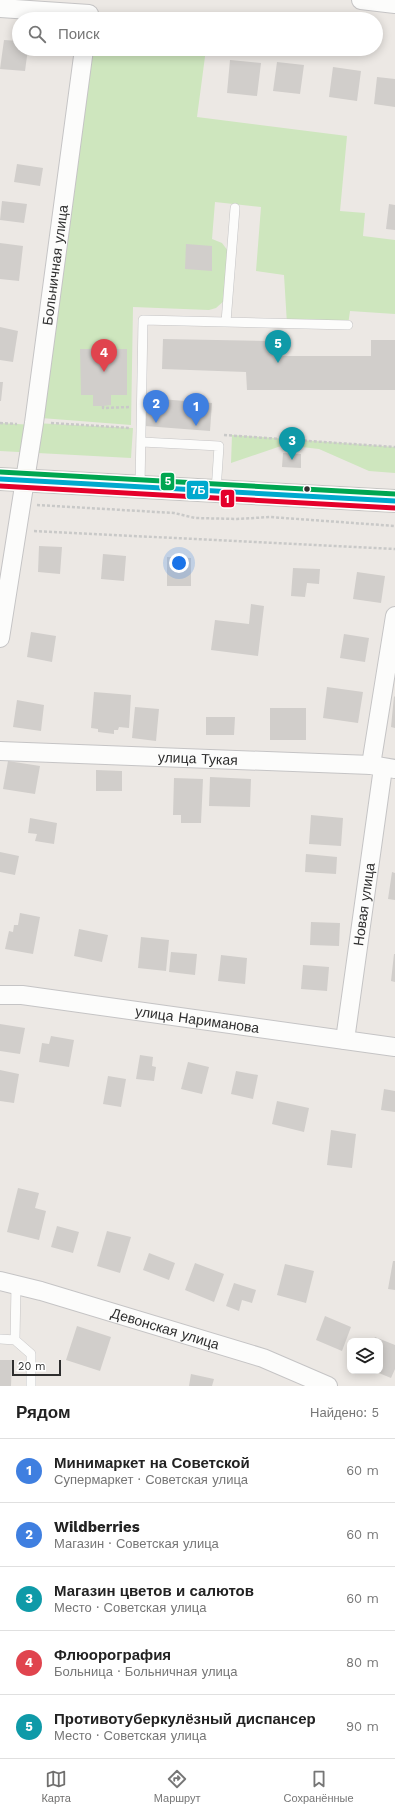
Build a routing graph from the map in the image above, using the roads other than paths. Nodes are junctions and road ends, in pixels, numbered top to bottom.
1 (361, 0) edge
2 (395, 4) edge
3 (0, 8) edge
4 (89, 11) edge
5 (83, 56) edge
6 (235, 208) dead end
7 (226, 322) junction
8 (348, 325) dead end
9 (142, 442) junction
10 (0, 479) edge
11 (26, 481) junction
12 (140, 486) junction
13 (216, 491) junction
14 (395, 501) edge
15 (395, 616) edge
16 (0, 638) edge
17 (0, 752) edge
18 (383, 767) edge
19 (0, 995) edge
20 (346, 1040) junction
21 (395, 1047) edge
22 (8, 1283) edge
23 (0, 1339) edge
24 (15, 1340) junction
25 (30, 1386) edge
26 (328, 1386) edge

1 - 2 street
3 - 4 street
5 - 11 street, Больничная улица
6 - 7 lane
7 - 8 lane
7 - 9 lane
9 - 12 lane
9 - 13 lane
10 - 11 main road
11 - 12 main road
11 - 16 street, Больничная улица
12 - 13 main road
13 - 14 main road
15 - 18 street, Новая улица
17 - 18 street, улица Тукая
18 - 20 street, Новая улица
19 - 20 street, улица Нариманова
20 - 21 street, улица Нариманова
22 - 24 lane
22 - 26 street, Девонская улица
23 - 24 lane
24 - 25 lane

